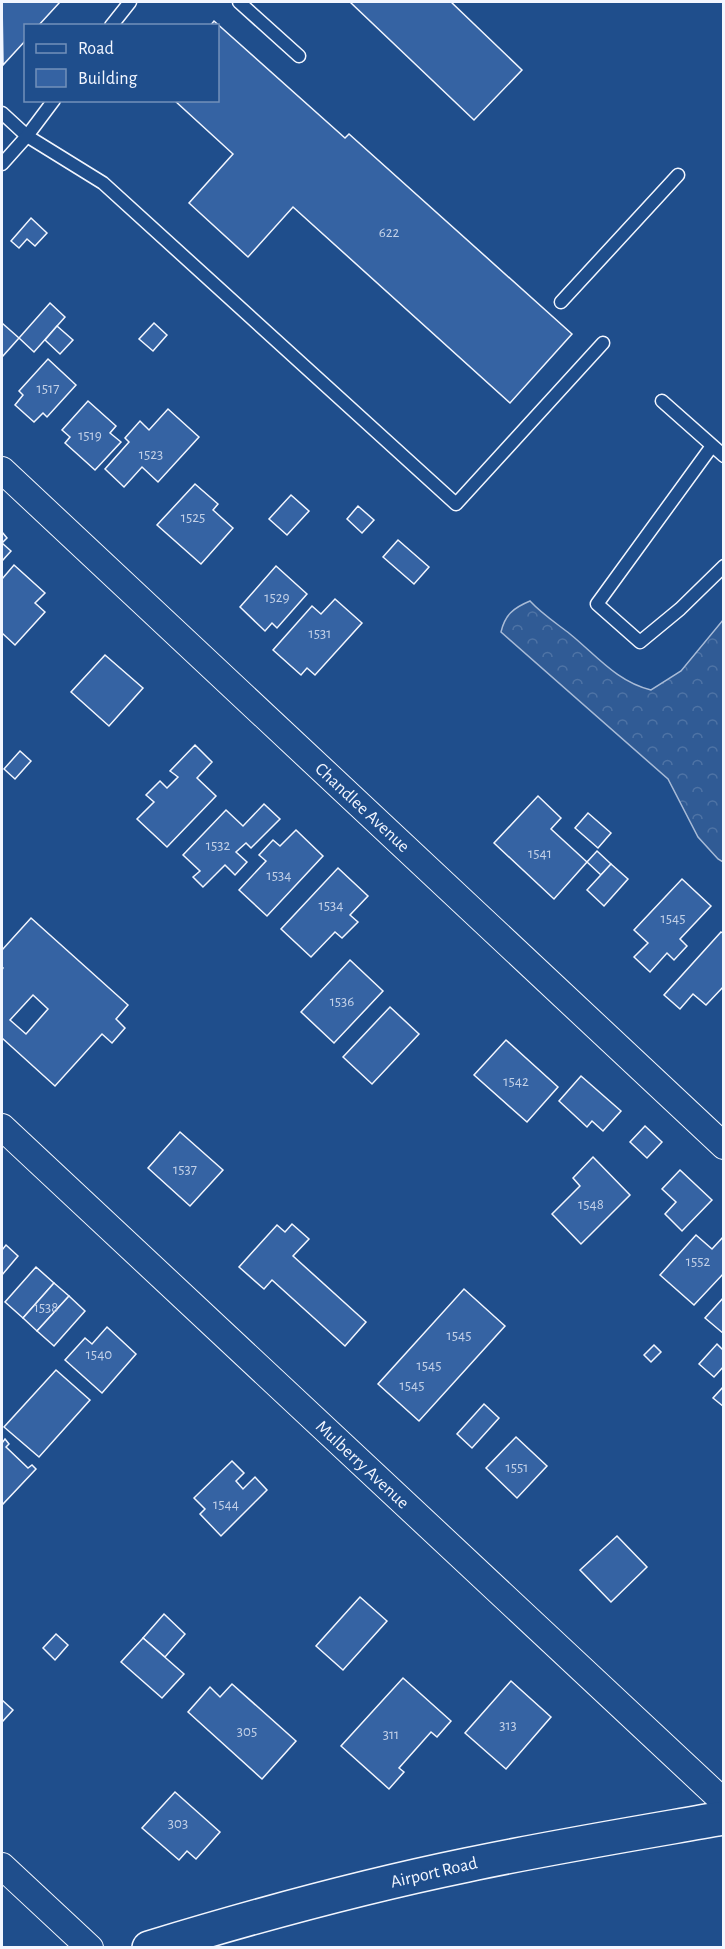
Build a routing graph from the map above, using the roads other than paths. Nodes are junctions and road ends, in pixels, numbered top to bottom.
1 (129, 2) edge
2 (239, 2) edge
3 (112, 24) edge
4 (299, 56) dead end
5 (52, 102) edge
6 (2, 113) edge
7 (27, 136) junction
8 (2, 164) edge
9 (678, 175) dead end
10 (561, 302) dead end
11 (603, 343) dead end
12 (662, 401) dead end
13 (712, 446) junction
14 (723, 456) edge
15 (2, 470) edge
16 (723, 566) edge
17 (2, 1127) edge
18 (723, 1146) edge
19 (723, 1802) edge
20 (723, 1818) edge
21 (2, 1866) edge
22 (90, 1947) edge
23 (149, 1947) edge

1 - 3 lane
2 - 4 lane
5 - 7 lane
6 - 7 lane
7 - 8 lane
7 - 11 lane
9 - 10 lane
12 - 13 lane
13 - 14 lane
13 - 16 lane
15 - 18 street, Chandlee Avenue
17 - 19 street, Mulberry Avenue
20 - 23 main road, Airport Road
21 - 22 street

